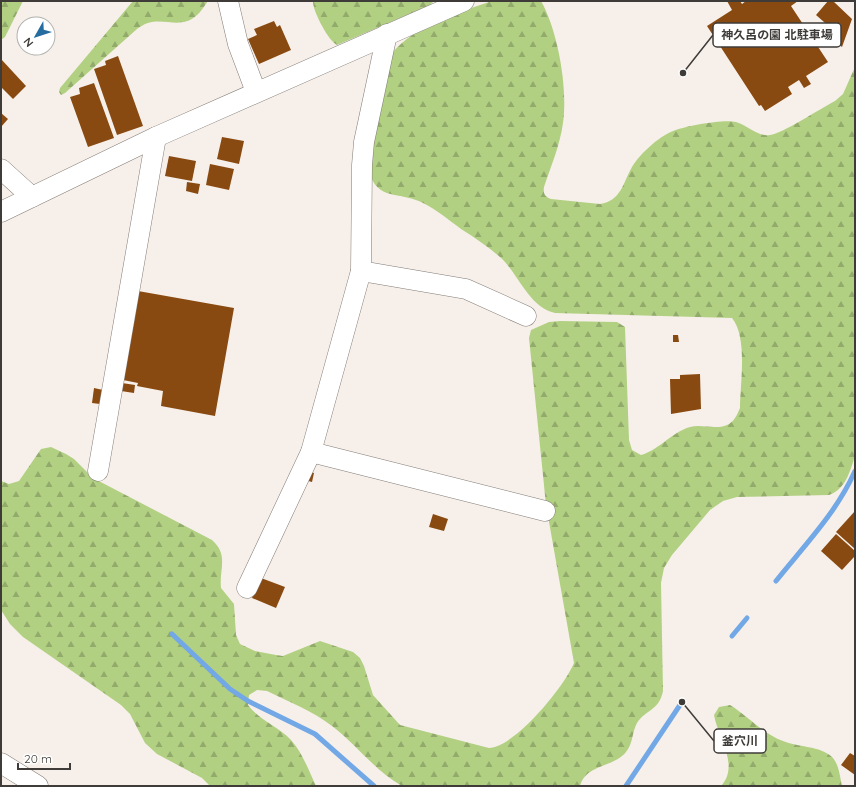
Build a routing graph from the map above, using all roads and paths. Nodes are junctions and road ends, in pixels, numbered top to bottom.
1 (228, 1) edge
2 (456, 2) edge
3 (387, 34) junction
4 (256, 92) junction
5 (156, 137) junction
6 (1, 169) edge
7 (32, 197) junction
8 (1, 212) edge
9 (361, 271) junction
10 (526, 316) dead end
11 (311, 452) junction
12 (98, 471) dead end
13 (545, 511) dead end
14 (247, 588) dead end
15 (1, 763) edge
16 (38, 786) edge

1 - 4 street
2 - 3 street
3 - 4 street
3 - 9 street
4 - 5 street
5 - 7 street
5 - 12 street
6 - 7 street
7 - 8 street
9 - 10 street
9 - 11 street
11 - 13 street
11 - 14 street
15 - 16 street

